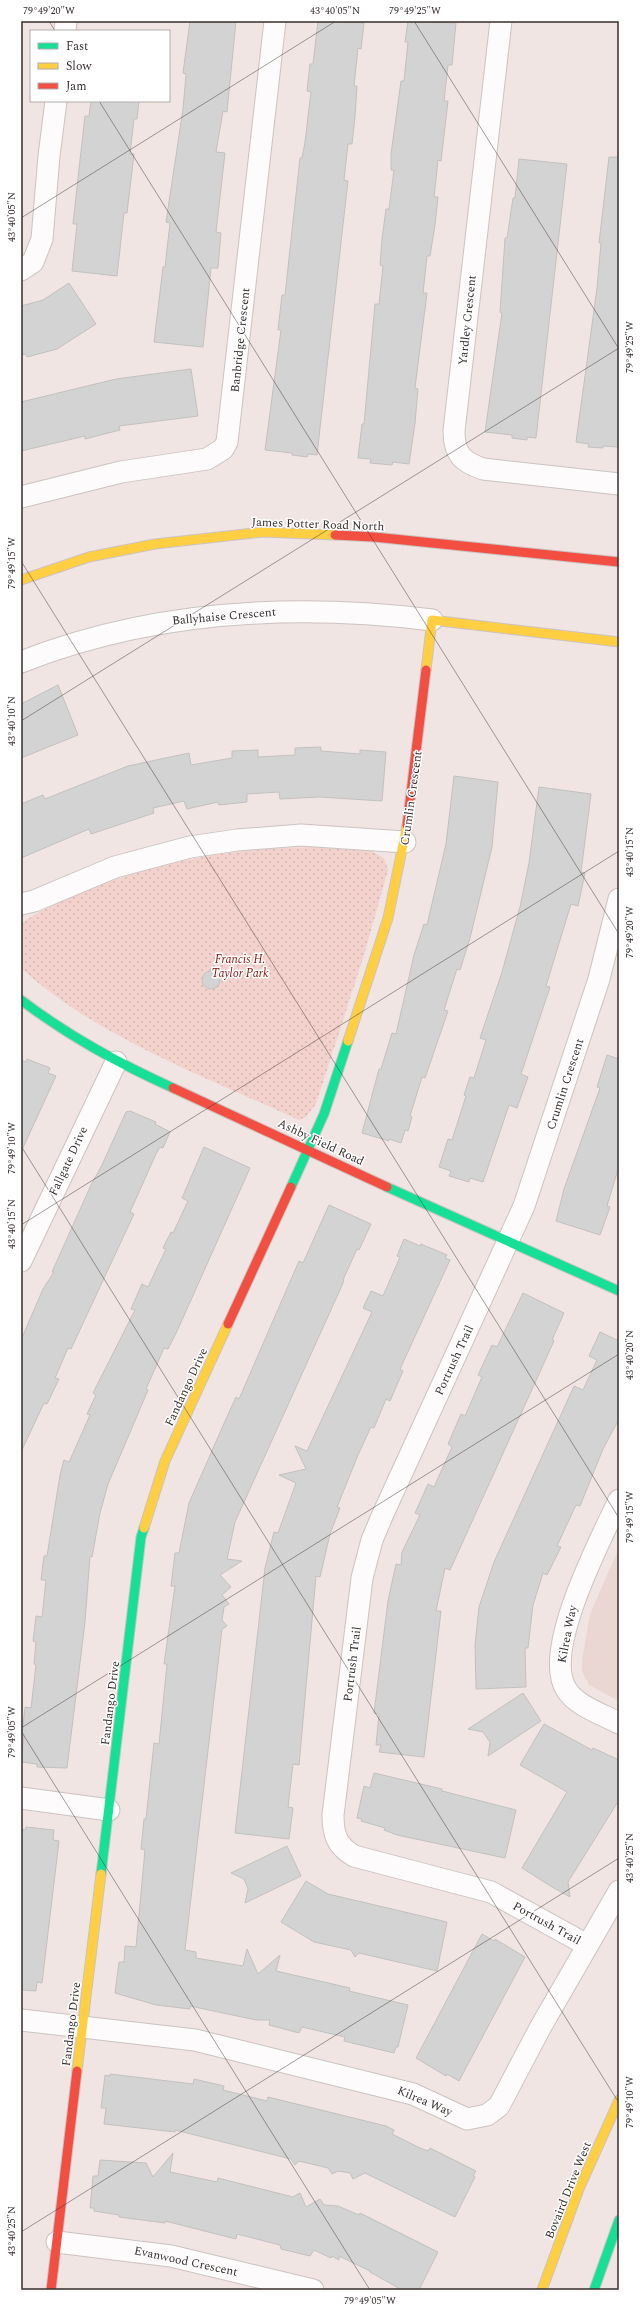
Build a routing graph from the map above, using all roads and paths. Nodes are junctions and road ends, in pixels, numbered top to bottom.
1 (275, 21) edge
2 (501, 21) edge
3 (56, 102) edge
4 (21, 270) edge
5 (619, 484) edge
6 (21, 497) edge
7 (619, 562) edge
8 (21, 580) edge
9 (432, 620) junction
10 (619, 642) edge
11 (21, 662) edge
12 (405, 842) junction
13 (619, 899) edge
14 (21, 904) edge
15 (21, 1000) edge
16 (116, 1062) junction
17 (309, 1150) junction
18 (508, 1242) junction
19 (21, 1261) edge
20 (619, 1290) edge
21 (619, 1500) edge
22 (619, 1724) edge
23 (21, 1798) edge
24 (109, 1810) junction
25 (619, 1891) edge
26 (587, 1945) junction
27 (21, 2020) edge
28 (83, 2027) junction
29 (619, 2100) edge
30 (619, 2220) edge
31 (57, 2242) junction
32 (51, 2290) edge
33 (313, 2290) edge
34 (542, 2290) edge
35 (594, 2290) edge

1 - 6 street, Banbridge Crescent
2 - 5 street, Yardley Crescent
3 - 4 street
7 - 8 street, James Potter Road North
9 - 10 street
9 - 11 street, Ballyhaise Crescent
9 - 12 street, Crumlin Crescent
12 - 14 street
12 - 17 street, Crumlin Crescent
13 - 18 street, Crumlin Crescent
15 - 16 street, Ashby Field Road
16 - 17 street, Ashby Field Road
16 - 19 street, Fallgate Drive
17 - 18 street, Ashby Field Road
17 - 24 street, Fandango Drive
18 - 20 street, Ashby Field Road
18 - 26 street, Portrush Trail
21 - 22 street, Kilrea Way
23 - 24 street
24 - 28 street, Fandango Drive
25 - 26 street, Kilrea Way
26 - 28 street, Kilrea Way
27 - 28 street, Kilrea Way
28 - 31 street, Fandango Drive
29 - 34 street, Bovaird Drive West
30 - 35 street
31 - 32 street, Fandango Drive
31 - 33 street, Evanwood Crescent

